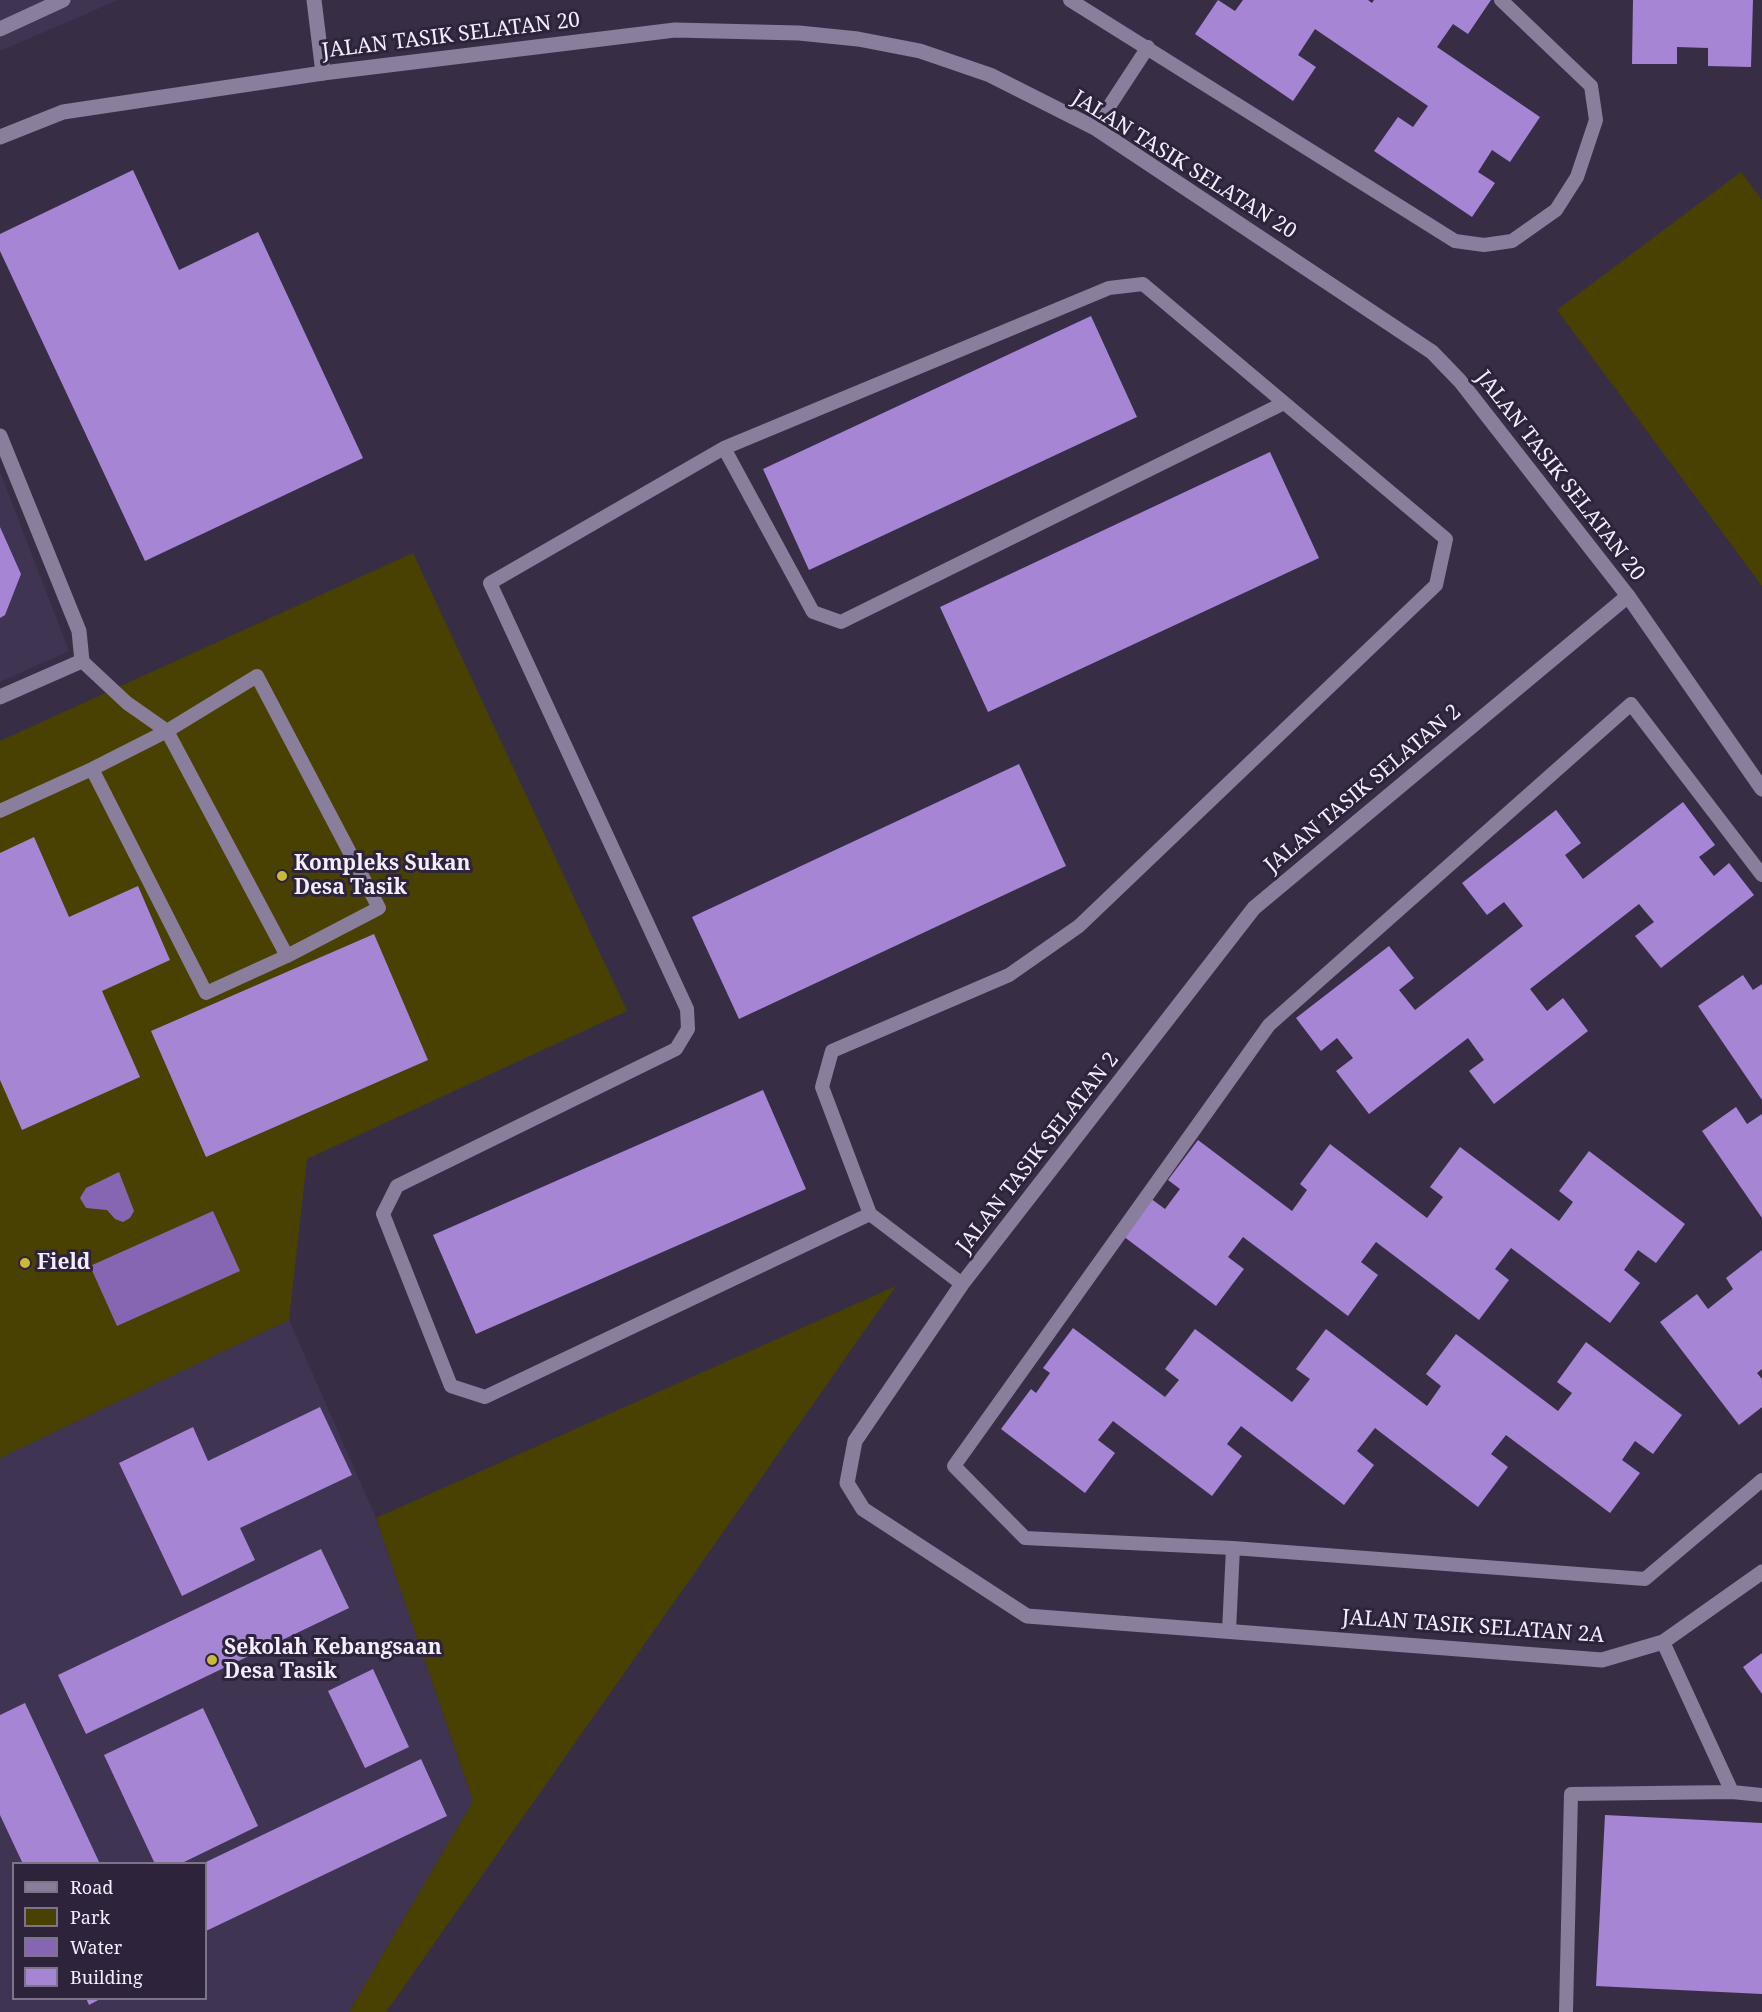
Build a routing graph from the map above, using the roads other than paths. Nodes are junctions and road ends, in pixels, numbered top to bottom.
1 (63, 0) edge
2 (314, 0) edge
3 (1072, 0) edge
4 (1501, 0) edge
5 (0, 30) edge
6 (1148, 47) junction
7 (323, 73) junction
8 (1095, 128) junction
9 (0, 137) edge
10 (1284, 403) junction
11 (0, 436) edge
12 (724, 448) junction
13 (1628, 596) junction
14 (82, 661) junction
15 (0, 697) edge
16 (167, 731) junction
17 (92, 769) junction
18 (1762, 789) edge
19 (0, 811) edge
20 (1762, 874) edge
21 (287, 956) junction
22 (870, 1214) junction
23 (962, 1284) junction
24 (1762, 1480) edge
25 (1233, 1548) junction
26 (1762, 1572) edge
27 (1229, 1631) junction
28 (1663, 1642) junction
29 (1732, 1792) junction
30 (1762, 1795) edge
31 (1566, 2012) edge

1 - 5 street
2 - 7 street
3 - 6 lane
4 - 6 lane
6 - 8 lane
7 - 8 street, JALAN TASIK SELATAN 20
7 - 9 street, JALAN TASIK SELATAN 20
8 - 13 street, JALAN TASIK SELATAN 20
10 - 12 lane
10 - 12 lane
10 - 22 lane
11 - 14 street
12 - 22 lane
13 - 18 street, JALAN TASIK SELATAN 20
13 - 23 street, JALAN TASIK SELATAN 2
14 - 15 street
14 - 16 lane
16 - 17 lane
16 - 21 lane
16 - 21 lane
17 - 19 lane
17 - 21 lane
20 - 25 lane
22 - 23 lane
23 - 27 street, JALAN TASIK SELATAN 2
24 - 25 lane
25 - 27 lane
26 - 28 street, JALAN TASIK SELATAN 2A
27 - 28 street, JALAN TASIK SELATAN 2A
28 - 29 lane
29 - 30 lane
29 - 31 lane

